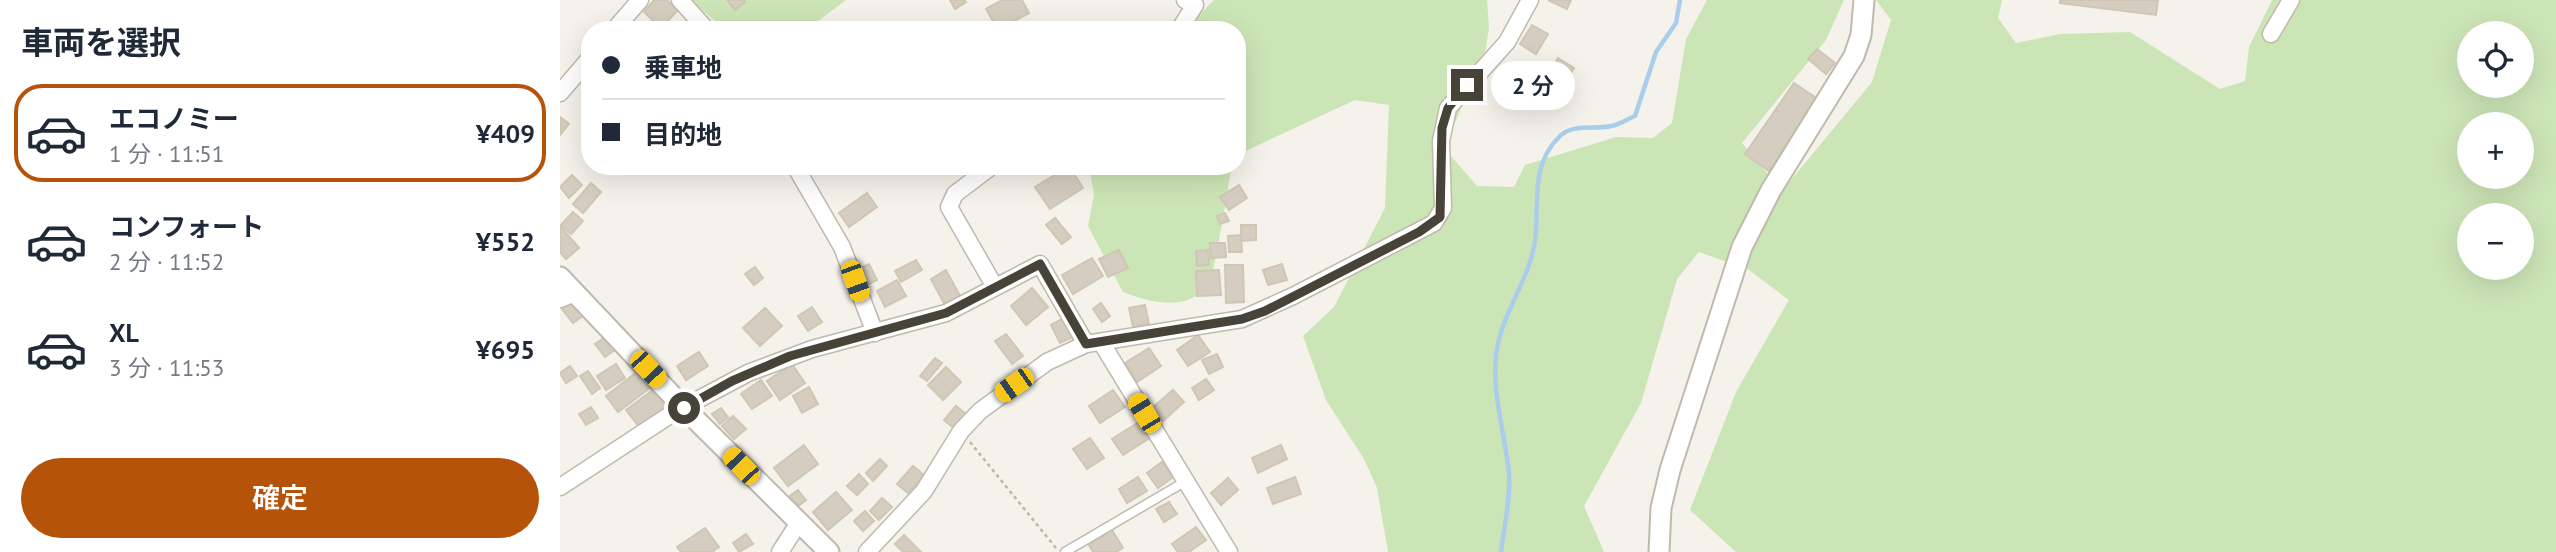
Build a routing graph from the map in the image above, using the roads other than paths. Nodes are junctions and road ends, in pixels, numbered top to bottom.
1 (640, 0) edge
2 (680, 0) edge
3 (1185, 0) edge
4 (1530, 0) edge
5 (1864, 0) edge
6 (2291, 0) edge
7 (622, 21) edge
8 (698, 21) edge
9 (1185, 21) edge
10 (2271, 34) dead end
11 (581, 68) edge
12 (560, 93) edge
13 (800, 175) edge
14 (980, 175) edge
15 (560, 277) edge
16 (995, 287) junction
17 (568, 296) edge
18 (875, 332) junction
19 (1093, 343) junction
20 (684, 408) junction
21 (1186, 481) junction
22 (560, 488) edge
23 (798, 524) junction
24 (780, 552) edge
25 (829, 552) edge
26 (867, 552) edge
27 (1065, 552) edge
28 (1230, 552) edge
29 (1659, 552) edge

1 - 7 street
2 - 8 street
3 - 9 street
4 - 19 street
5 - 29 street
6 - 10 street
11 - 12 street
13 - 18 street
14 - 16 street
15 - 17 street
16 - 18 street
16 - 19 street
17 - 20 street
18 - 20 street
19 - 21 street
19 - 26 street
20 - 22 street
20 - 23 street
21 - 27 lane
21 - 28 street
23 - 24 street
23 - 25 street

